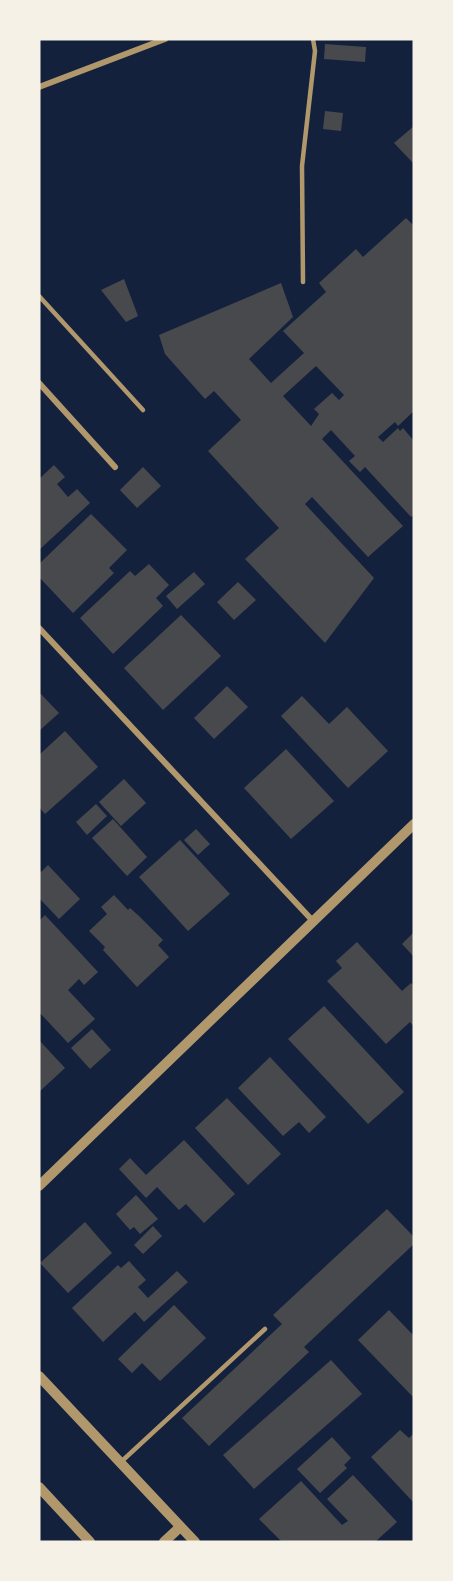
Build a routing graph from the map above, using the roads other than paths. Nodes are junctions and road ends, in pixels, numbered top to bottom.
1 (165, 39) edge
2 (314, 39) edge
3 (39, 87) edge
4 (303, 282) dead end
5 (39, 296) edge
6 (39, 383) edge
7 (143, 410) dead end
8 (115, 467) dead end
9 (39, 628) edge
10 (414, 824) edge
11 (312, 920) junction
12 (39, 1186) edge
13 (265, 1329) dead end
14 (39, 1376) edge
15 (120, 1463) junction
16 (39, 1487) edge
17 (180, 1527) junction
18 (90, 1542) edge
19 (164, 1542) edge
20 (195, 1542) edge

1 - 3 street
2 - 4 lane
5 - 7 lane
6 - 8 street
9 - 11 street
10 - 11 street
11 - 12 street
13 - 15 lane
14 - 15 street
15 - 17 street
16 - 18 street
17 - 19 street
17 - 20 street

